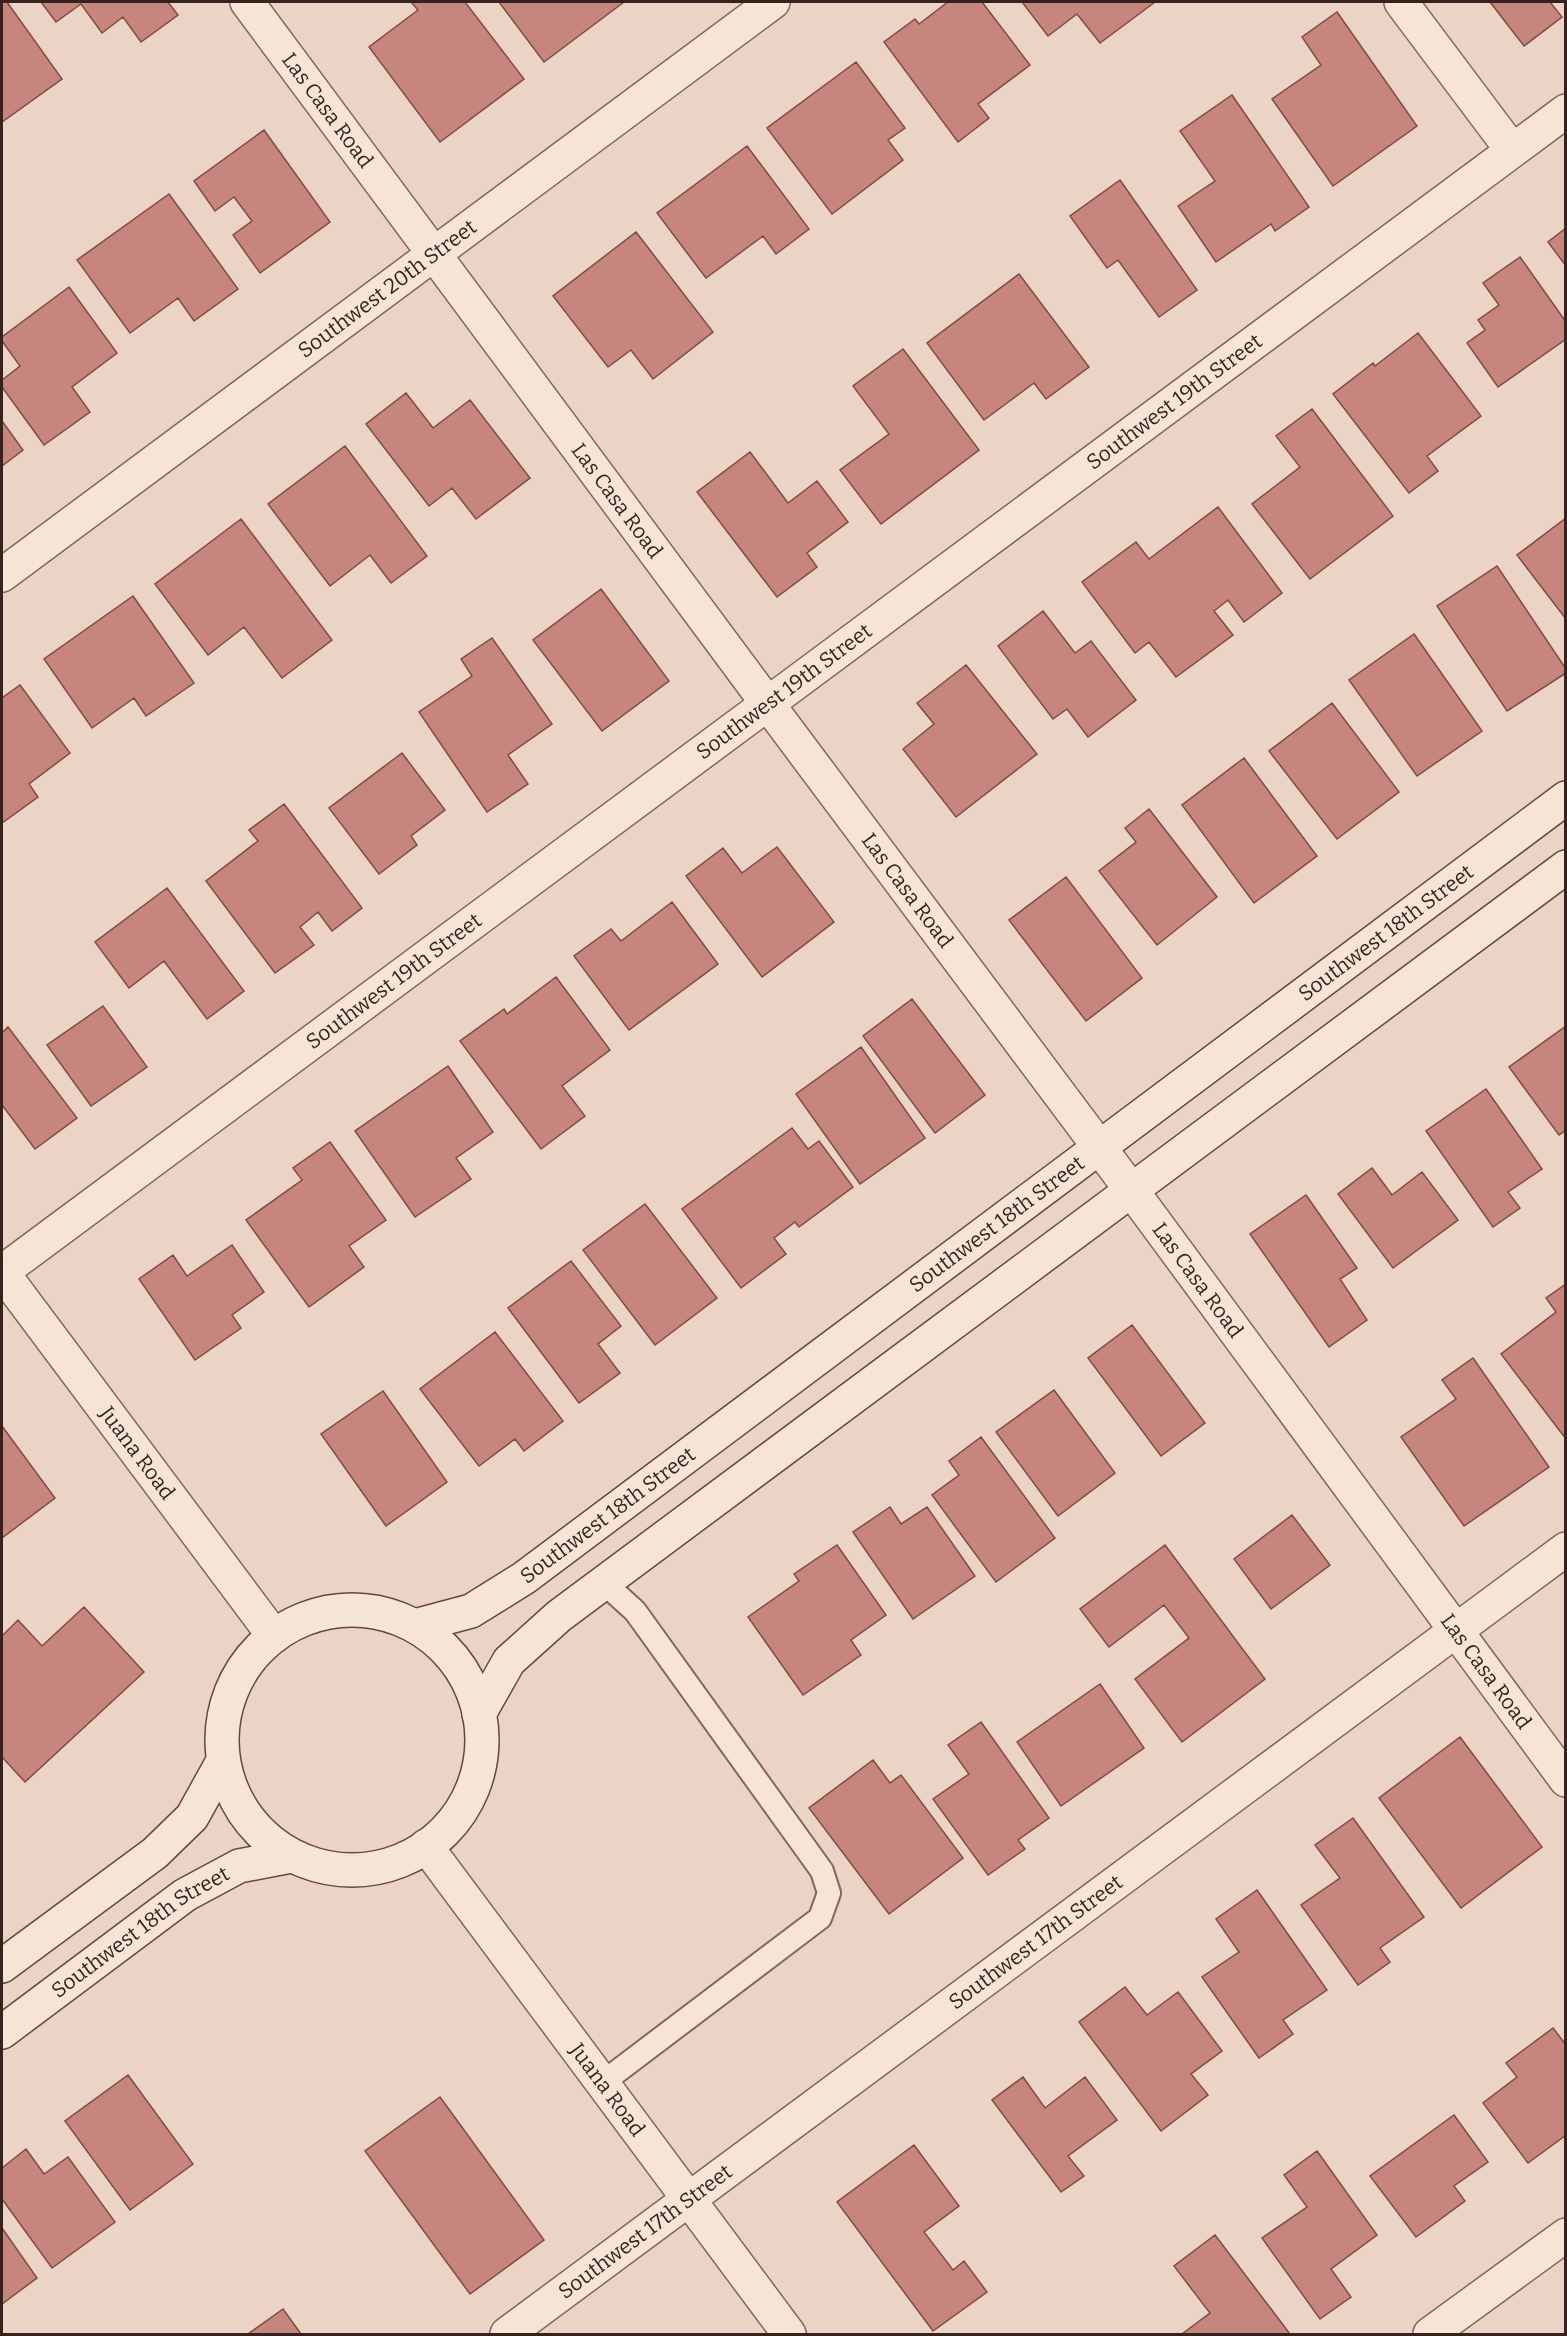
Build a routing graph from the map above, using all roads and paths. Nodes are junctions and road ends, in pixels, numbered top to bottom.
1 (248, 2) edge
2 (773, 2) edge
3 (1401, 2) edge
4 (1566, 111) edge
5 (1512, 150) junction
6 (434, 253) junction
7 (2, 575) edge
8 (767, 703) junction
9 (1566, 798) edge
10 (1566, 867) edge
11 (1100, 1148) junction
12 (1132, 1191) junction
13 (2, 1272) edge
14 (574, 1541) junction
15 (1566, 1549) edge
16 (604, 1583) junction
17 (415, 1626) junction
18 (1455, 1631) junction
19 (274, 1636) junction
20 (479, 1714) junction
21 (223, 1761) junction
22 (1566, 1780) edge
23 (426, 1846) junction
24 (291, 1856) junction
25 (2, 1966) edge
26 (2, 2032) edge
27 (602, 2083) junction
28 (689, 2199) junction
29 (1566, 2235) edge
30 (507, 2334) edge
31 (789, 2334) edge
32 (1430, 2334) edge

1 - 6 street, Las Casa Road
2 - 6 street, Southwest 20th Street
3 - 5 street
4 - 5 street, Southwest 19th Street
5 - 8 street, Southwest 19th Street
6 - 7 street, Southwest 20th Street
6 - 8 street, Las Casa Road
8 - 11 street, Las Casa Road
8 - 13 street, Southwest 19th Street
9 - 11 street, Southwest 18th Street
10 - 12 street
11 - 12 street, Las Casa Road
11 - 14 street, Southwest 18th Street
12 - 16 street
12 - 18 street, Las Casa Road
13 - 19 street, Juana Road
14 - 16 street
14 - 17 street, Southwest 18th Street
15 - 18 street, Southwest 17th Street
16 - 20 street
16 - 27 lane
17 - 19 street
17 - 20 street
18 - 22 street, Las Casa Road
18 - 28 street, Southwest 17th Street
19 - 21 street
20 - 23 street
21 - 24 street
21 - 25 street
23 - 24 street
23 - 27 street, Juana Road
24 - 26 street, Southwest 18th Street
27 - 28 street, Juana Road
28 - 30 street, Southwest 17th Street
28 - 31 street, Juana Road
29 - 32 street

